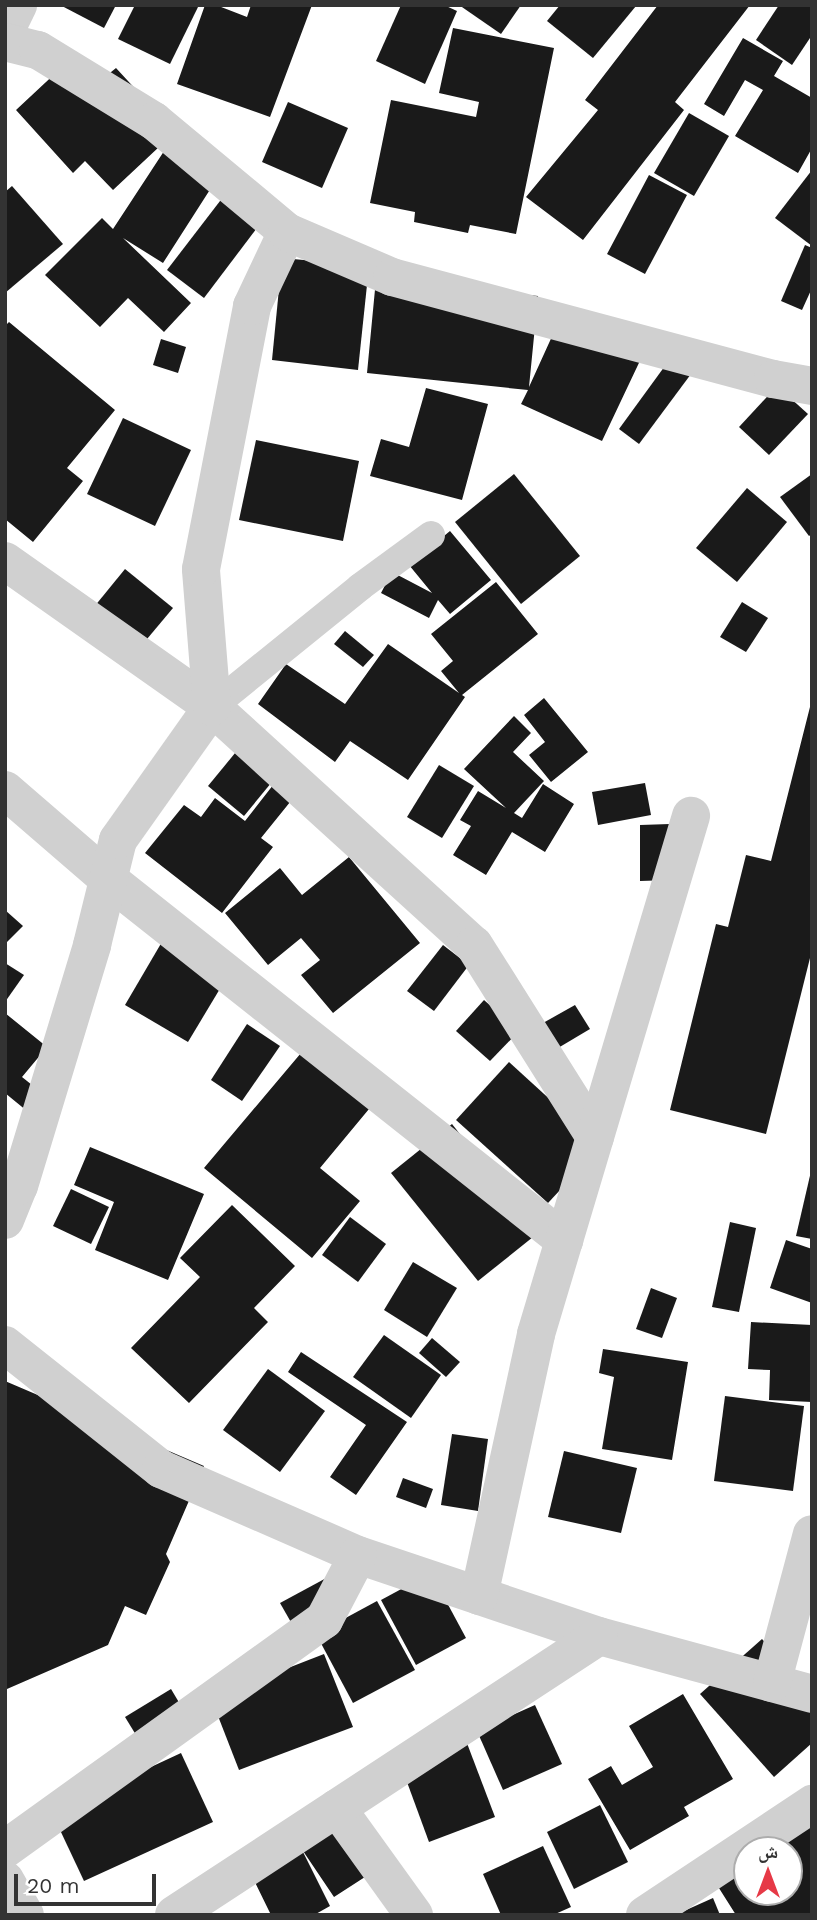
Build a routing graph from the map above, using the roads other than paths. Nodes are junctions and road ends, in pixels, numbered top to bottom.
1 (18, 5) edge
2 (5, 32) edge
3 (5, 42) edge
4 (287, 232) junction
5 (812, 386) edge
6 (431, 535) dead end
7 (5, 561) edge
8 (212, 707) junction
9 (5, 790) edge
10 (691, 816) dead end
11 (108, 879) junction
12 (595, 1137) junction
13 (12, 1184) edge
14 (5, 1220) edge
15 (564, 1240) junction
16 (5, 1345) edge
17 (812, 1534) edge
18 (358, 1555) junction
19 (479, 1596) junction
20 (599, 1636) junction
21 (772, 1683) junction
22 (812, 1694) edge
23 (812, 1804) edge
24 (337, 1808) junction
25 (5, 1849) edge
26 (5, 1880) edge
27 (26, 1915) edge
28 (174, 1915) edge
29 (414, 1915) edge
30 (645, 1915) edge

1 - 2 street
3 - 4 street
4 - 5 street
4 - 8 street
6 - 8 lane
7 - 8 street
8 - 11 street
8 - 12 street
9 - 11 street
10 - 12 street
11 - 13 street
11 - 15 street
12 - 15 street
13 - 14 street
15 - 19 street
16 - 18 street
17 - 21 street
18 - 19 street
18 - 25 street
19 - 20 street
20 - 21 street
20 - 24 street
21 - 22 street
23 - 30 street
24 - 28 street
24 - 29 street
26 - 27 street

